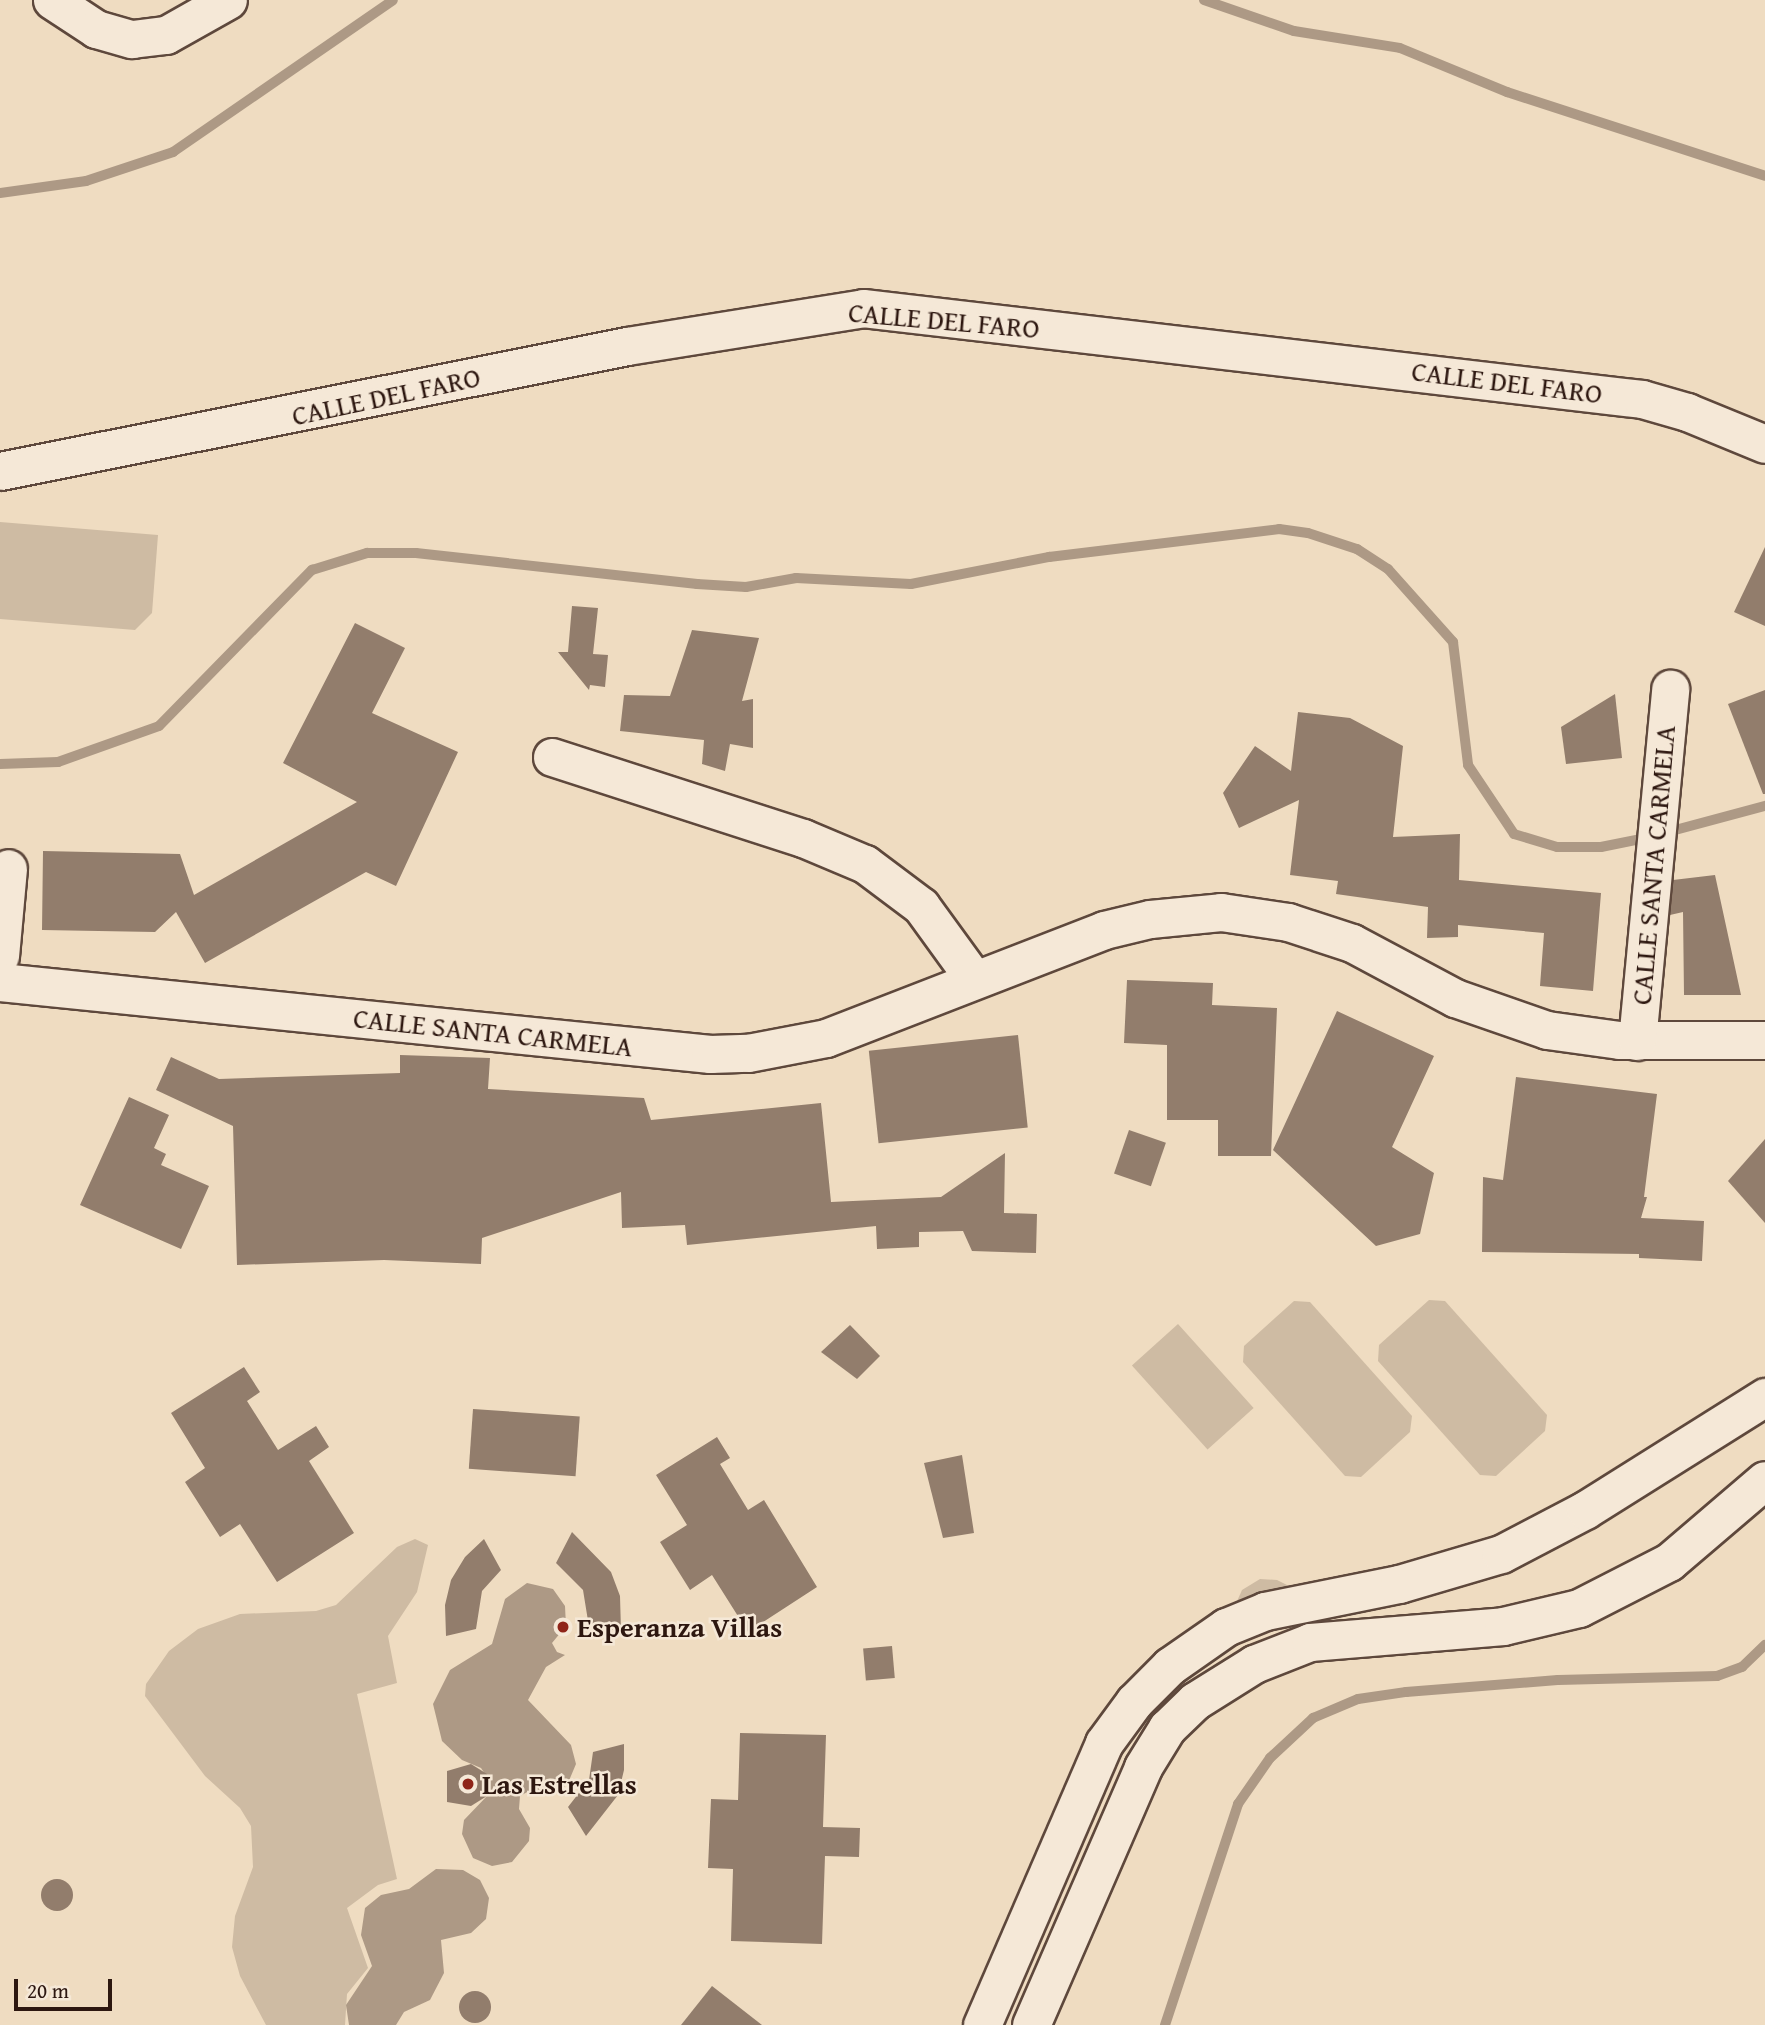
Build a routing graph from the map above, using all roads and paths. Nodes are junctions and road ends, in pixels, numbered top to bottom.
1 (52, 0) edge
2 (228, 0) edge
3 (1765, 444) edge
4 (0, 471) edge
5 (1670, 689) dead end
6 (552, 757) dead end
7 (8, 868) dead end
8 (0, 956) edge
9 (974, 979) junction
10 (0, 982) edge
11 (1765, 1040) edge
12 (1637, 1041) junction
13 (1765, 1397) edge
14 (1765, 1480) edge
15 (1050, 1866) junction
16 (1092, 1884) junction
17 (982, 2025) edge
18 (1031, 2025) edge

1 - 2 street
3 - 4 street, CALLE DEL FARO
5 - 12 street, CALLE SANTA CARMELA
6 - 9 street
7 - 8 street
9 - 10 street, CALLE SANTA CARMELA
9 - 12 street, CALLE SANTA CARMELA
11 - 12 street, CALLE SANTA CARMELA
13 - 15 street
14 - 16 street
15 - 16 street
15 - 17 street
16 - 18 street

